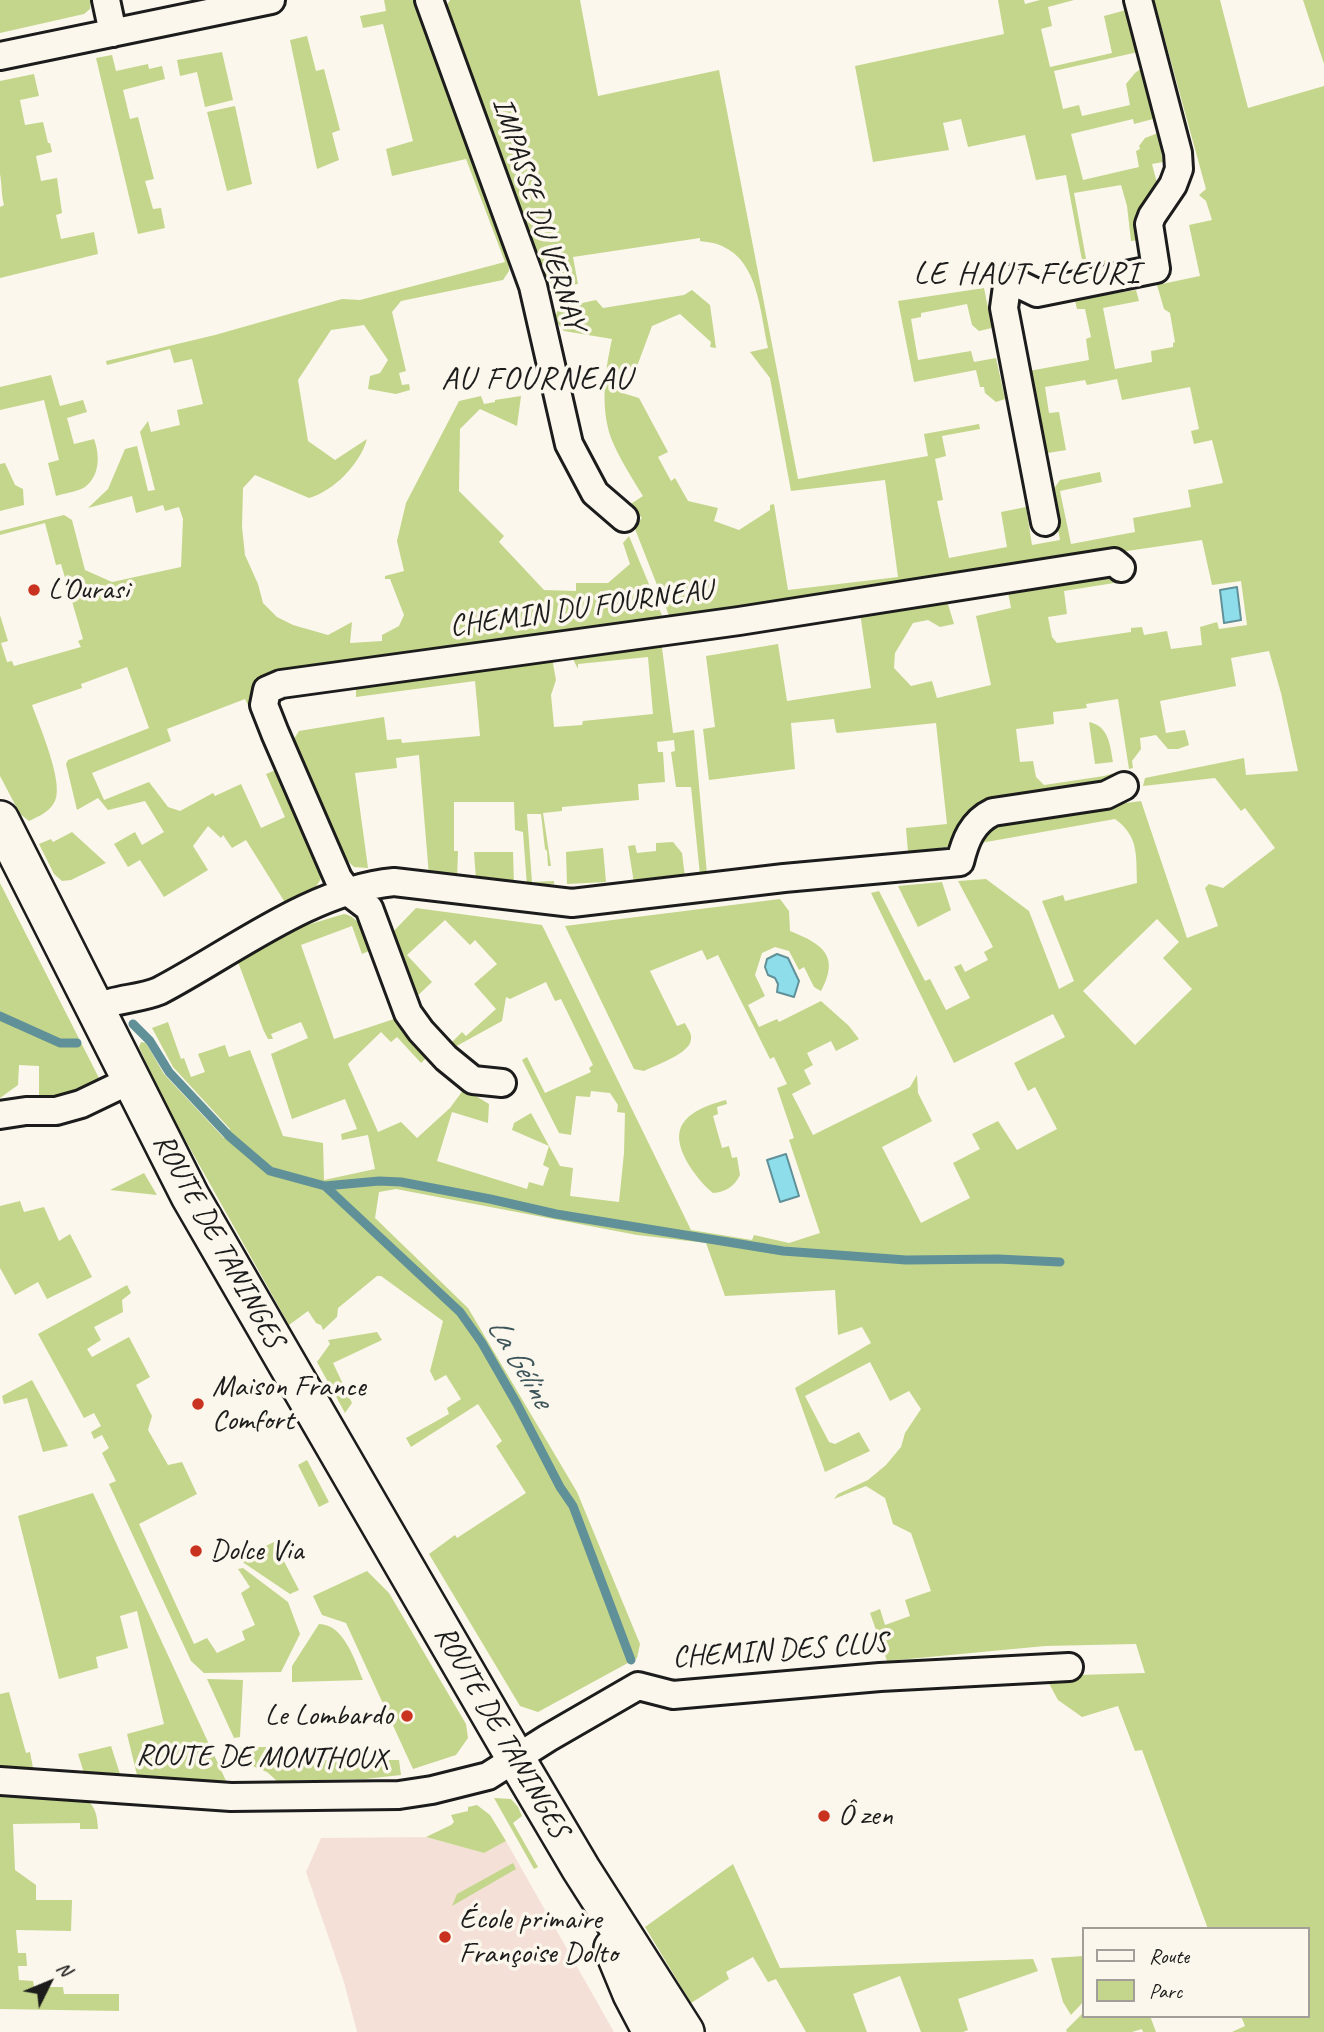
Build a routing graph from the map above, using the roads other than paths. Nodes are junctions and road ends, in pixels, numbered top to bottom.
1 (106, 0) edge
2 (429, 0) edge
3 (1138, 0) edge
4 (264, 1) edge
5 (113, 33) junction
6 (0, 56) edge
7 (624, 517) dead end
8 (1045, 522) dead end
9 (1121, 568) dead end
10 (1124, 786) dead end
11 (0, 820) edge
12 (348, 892) junction
13 (95, 1009) junction
14 (131, 1080) junction
15 (502, 1083) dead end
16 (0, 1115) edge
17 (1069, 1667) dead end
18 (516, 1759) junction
19 (0, 1781) edge
20 (582, 1869) junction
21 (652, 2032) edge
22 (685, 2032) edge

1 - 5 street
2 - 7 street, IMPASSE DU VERNAY
3 - 8 street
4 - 5 street
5 - 6 street
9 - 12 street, CHEMIN DU FOURNEAU
10 - 12 street
11 - 13 main road, ROUTE DE TANINGES
12 - 13 street
12 - 15 street
13 - 14 main road, ROUTE DE TANINGES
14 - 16 street
14 - 18 main road, ROUTE DE TANINGES
17 - 18 street, CHEMIN DES CLUS
18 - 19 street, ROUTE DE MONTHOUX
18 - 20 main road, ROUTE DE TANINGES
20 - 21 main road, ROUTE DE TANINGES
20 - 22 main road, ROUTE DE TANINGES

